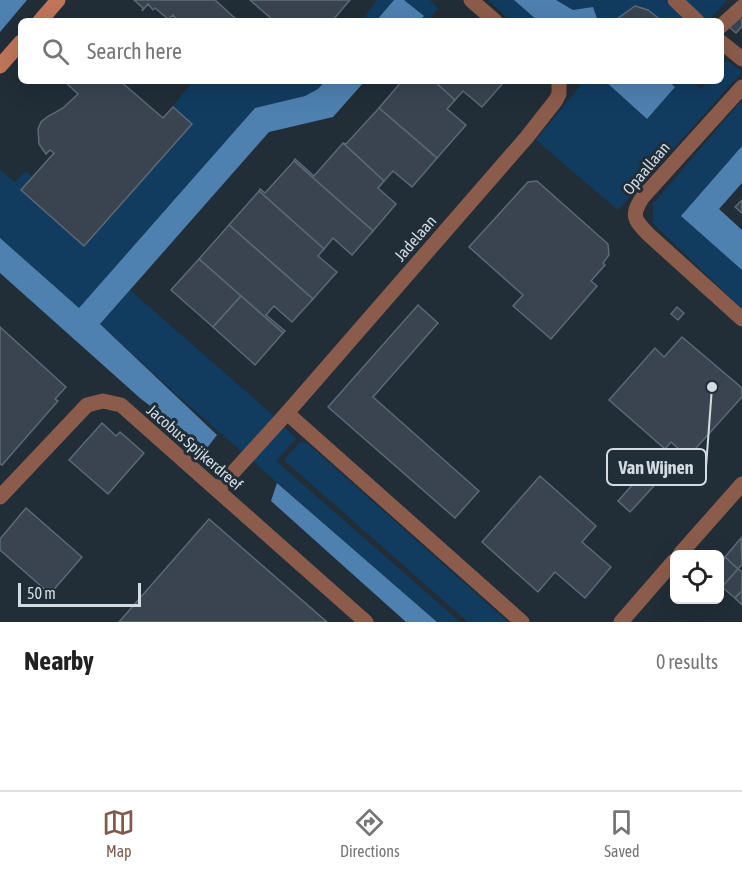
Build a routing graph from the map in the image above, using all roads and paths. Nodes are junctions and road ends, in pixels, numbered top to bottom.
1 (58, 0) edge
2 (471, 0) edge
3 (675, 0) edge
4 (742, 7) edge
5 (43, 18) edge
6 (492, 18) edge
7 (694, 18) edge
8 (724, 23) edge
9 (724, 44) edge
10 (18, 45) edge
11 (742, 59) edge
12 (0, 66) edge
13 (559, 84) edge
14 (742, 87) edge
15 (742, 319) edge
16 (287, 413) junction
17 (742, 484) edge
18 (217, 490) junction
19 (0, 497) edge
20 (684, 550) edge
21 (670, 567) edge
22 (366, 622) edge
23 (522, 622) edge
24 (621, 622) edge

1 - 5 street
2 - 6 street
3 - 7 street
4 - 8 street
9 - 11 street
10 - 12 street
13 - 16 street, Jadelaan
14 - 15 street, Opaallaan
16 - 18 street, Jadelaan
16 - 23 street
17 - 20 street
18 - 19 street, Jacobus Spijkerdreef
18 - 22 street, Jacobus Spijkerdreef
21 - 24 street

